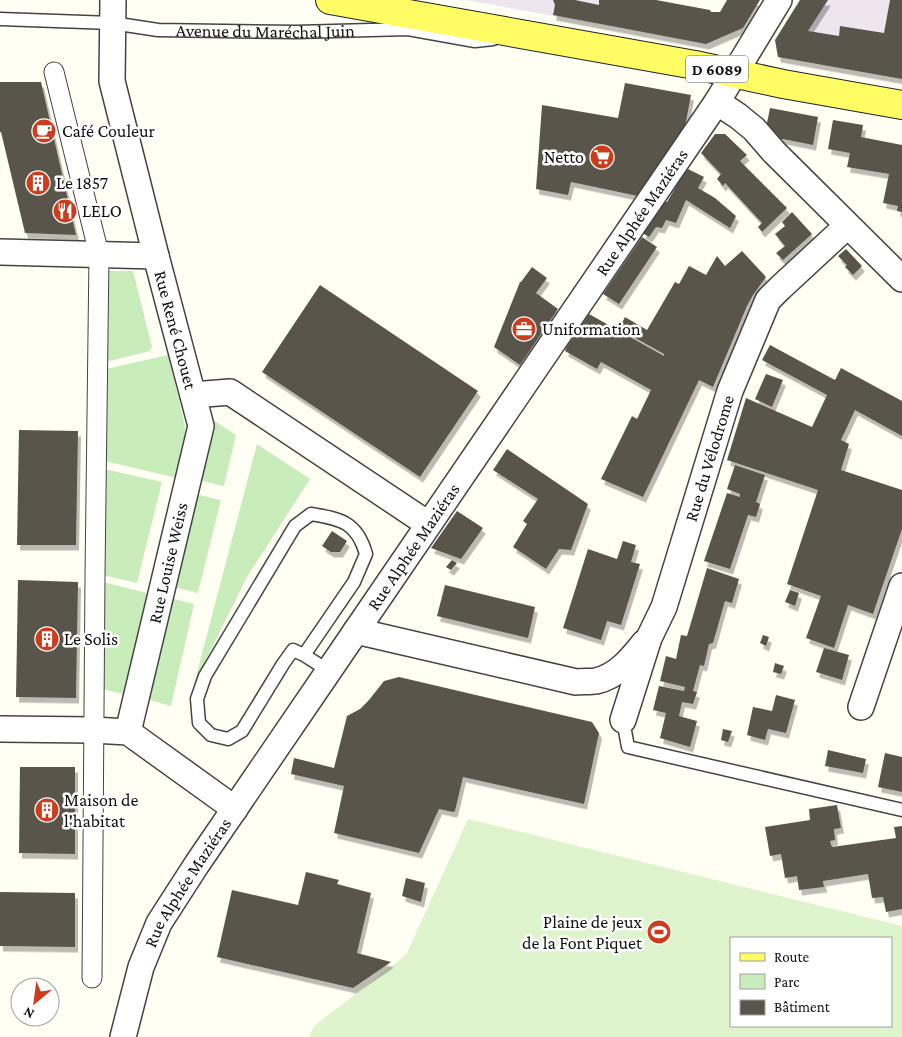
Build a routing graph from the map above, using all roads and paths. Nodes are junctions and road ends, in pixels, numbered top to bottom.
1 (330, 0) edge
2 (779, 0) edge
3 (413, 7) edge
4 (113, 12) edge
5 (0, 19) edge
6 (531, 36) junction
7 (54, 72) dead end
8 (735, 73) junction
9 (717, 102) junction
10 (902, 105) edge
11 (848, 226) junction
12 (0, 252) edge
13 (99, 254) junction
14 (156, 256) junction
15 (902, 279) edge
16 (193, 395) junction
17 (428, 524) junction
18 (902, 586) edge
19 (356, 631) junction
20 (649, 638) junction
21 (304, 655) junction
22 (329, 671) junction
23 (861, 707) dead end
24 (623, 720) joint
25 (0, 729) edge
26 (93, 730) junction
27 (128, 732) junction
28 (235, 809) junction
29 (902, 810) edge
30 (92, 978) dead end
31 (122, 1037) edge

1 - 3 main road, Avenue du Maréchal Juin / D 6089
2 - 8 street, Rue Alphée Maziéras
3 - 6 main road, Avenue du Maréchal Juin / D 6089
4 - 5 lane, Avenue du Maréchal Juin
4 - 6 lane, Avenue du Maréchal Juin
4 - 14 street, Rue René Chouet
6 - 8 main road, Avenue du Maréchal Juin / D 6089
7 - 13 street
8 - 9 street, Rue Alphée Maziéras
8 - 10 main road, Avenue du Maréchal Juin / D 6089
9 - 11 street
9 - 17 street, Rue Alphée Maziéras
11 - 15 street
11 - 20 street, Rue du Vélodrome
12 - 13 street
13 - 14 street
13 - 26 street
14 - 16 street, Rue René Chouet
16 - 17 street, Rue René Chouet
16 - 27 street, Rue Louise Weiss
17 - 19 street, Rue Alphée Maziéras
18 - 23 street
19 - 20 street
19 - 22 street, Rue Alphée Maziéras
20 - 24 street, Rue du Vélodrome
21 - 21 lane
21 - 22 lane
22 - 28 street, Rue Alphée Maziéras
24 - 29 lane
25 - 26 street
26 - 27 street
26 - 30 street
27 - 28 street
28 - 31 street, Rue Alphée Maziéras

